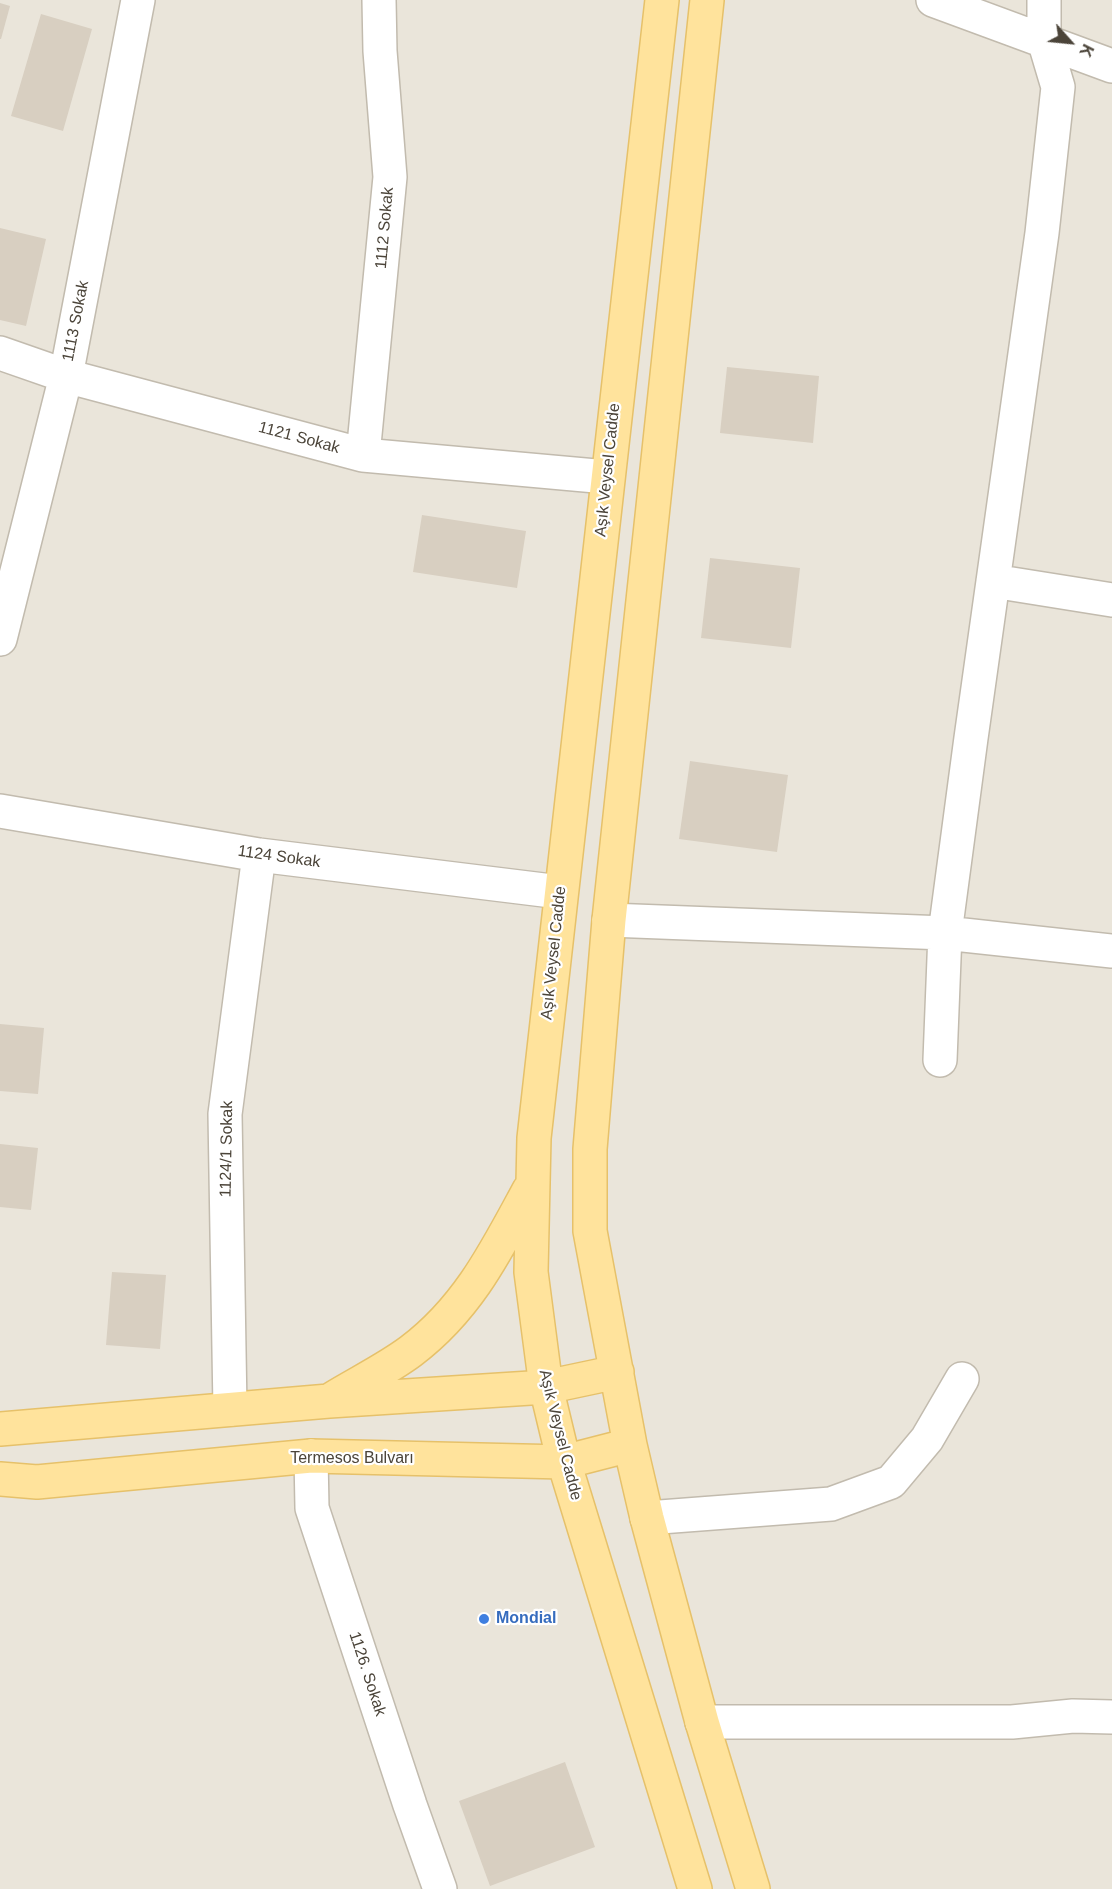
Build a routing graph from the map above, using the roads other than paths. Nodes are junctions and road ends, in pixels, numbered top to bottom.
1 (138, 0) edge
2 (379, 0) edge
3 (662, 0) edge
4 (707, 0) edge
5 (933, 0) edge
6 (1044, 0) edge
7 (1044, 40) junction
8 (1112, 66) edge
9 (0, 353) edge
10 (66, 376) junction
11 (363, 455) junction
12 (607, 477) junction
13 (993, 581) junction
14 (1112, 600) edge
15 (2, 625) edge
16 (0, 811) edge
17 (259, 855) junction
18 (560, 892) junction
19 (609, 920) junction
20 (945, 933) junction
21 (1112, 951) edge
22 (940, 1060) dead end
23 (532, 1186) junction
24 (617, 1372) junction
25 (962, 1379) dead end
26 (546, 1387) junction
27 (329, 1401) junction
28 (230, 1408) junction
29 (0, 1429) edge
30 (630, 1445) junction
31 (311, 1456) junction
32 (564, 1462) junction
33 (0, 1479) edge
34 (647, 1518) junction
35 (1112, 1717) edge
36 (702, 1722) junction
37 (440, 1889) edge
38 (695, 1889) edge
39 (753, 1889) edge

1 - 10 street, 1113 Sokak
2 - 11 street, 1112 Sokak
3 - 12 main road, Aşık Veysel Cadde
4 - 19 main road
5 - 7 street
6 - 7 street
7 - 8 street
7 - 13 street
9 - 10 street, 1121 Sokak
10 - 11 street, 1121 Sokak
10 - 15 street, 1113 Sokak
11 - 12 street, 1121 Sokak
12 - 18 main road, Aşık Veysel Cadde
13 - 14 street
13 - 20 street
16 - 17 street, 1124 Sokak
17 - 18 street, 1124 Sokak
17 - 28 street, 1124/1 Sokak
18 - 23 main road, Aşık Veysel Cadde
19 - 20 street
19 - 24 main road
20 - 21 street
20 - 22 street
23 - 26 main road, Aşık Veysel Cadde
23 - 27 main road
24 - 26 main road
24 - 30 main road
25 - 34 street
26 - 27 main road
26 - 32 main road, Aşık Veysel Cadde
27 - 28 main road
28 - 29 main road
30 - 32 main road, Termesos Bulvarı
30 - 34 main road
31 - 32 main road, Termesos Bulvarı
31 - 33 main road, Termesos Bulvarı
31 - 37 street, 1126. Sokak
32 - 38 main road, Aşık Veysel Cadde
34 - 36 main road
35 - 36 street
36 - 39 main road

